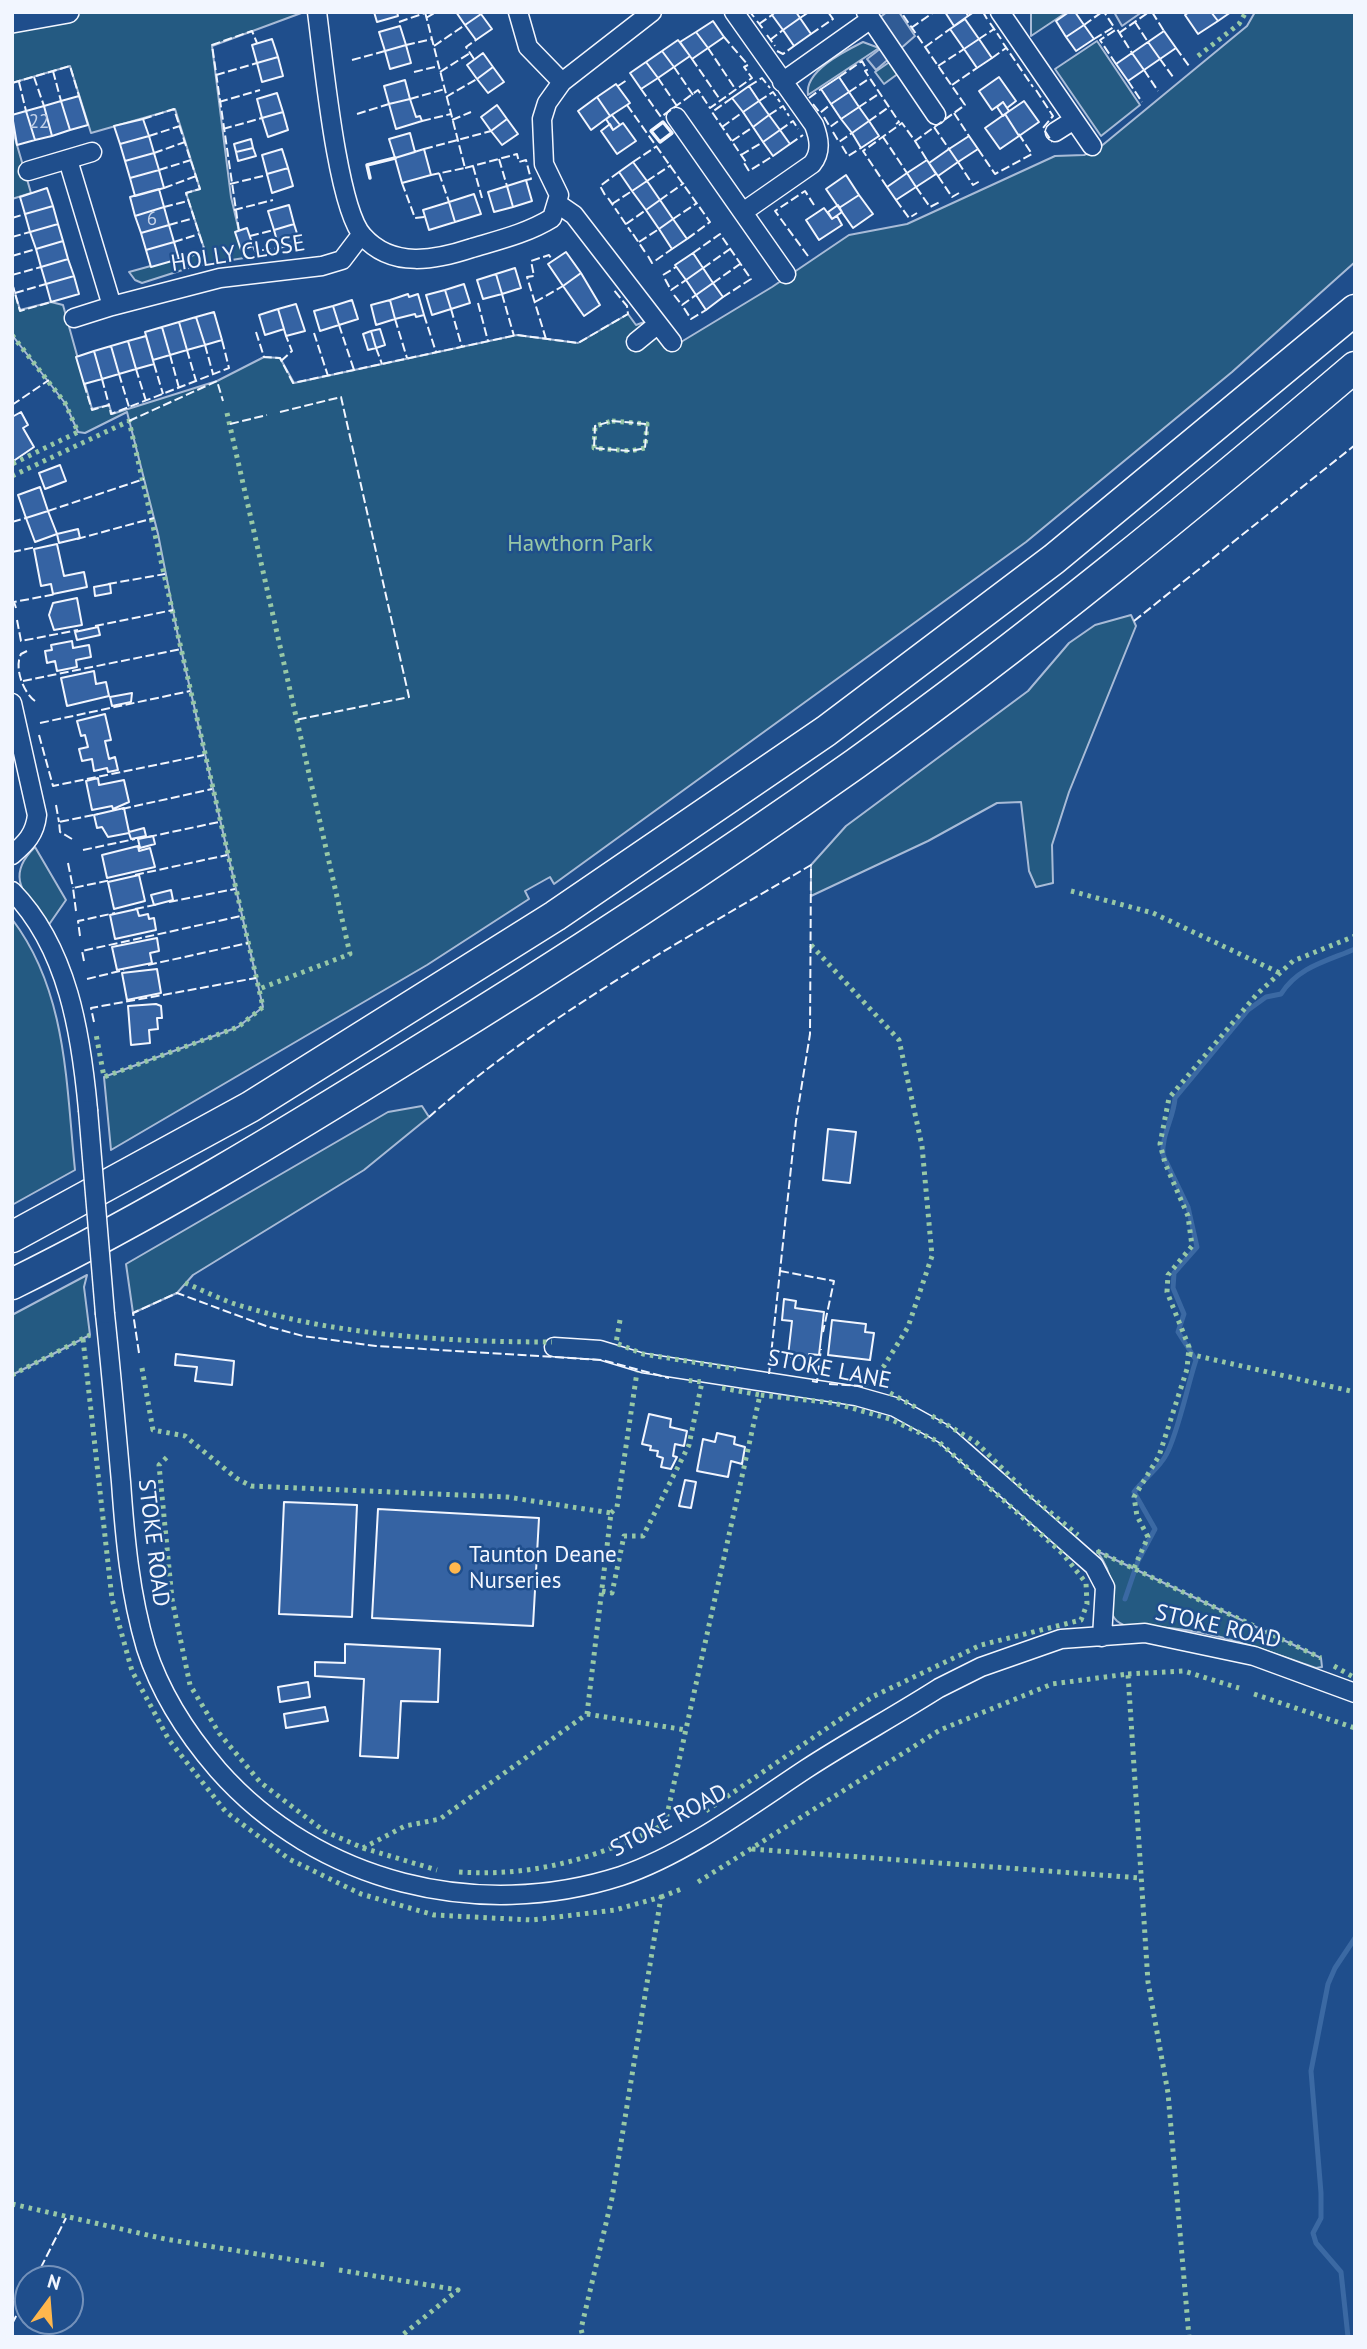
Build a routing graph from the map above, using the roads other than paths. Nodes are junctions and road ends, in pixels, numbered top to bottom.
1 (68, 12) edge
2 (317, 12) edge
3 (518, 12) edge
4 (652, 12) edge
5 (734, 12) edge
6 (1007, 15) edge
7 (869, 16) edge
8 (12, 22) edge
9 (562, 82) junction
10 (782, 82) junction
11 (936, 115) dead end
12 (676, 117) dead end
13 (1074, 120) junction
14 (1055, 132) dead end
15 (1092, 146) dead end
16 (92, 152) dead end
17 (68, 160) junction
18 (29, 171) dead end
19 (558, 204) junction
20 (743, 212) junction
21 (361, 235) junction
22 (786, 274) dead end
23 (112, 306) junction
24 (1355, 310) edge
25 (74, 318) dead end
26 (658, 324) junction
27 (636, 342) dead end
28 (672, 342) dead end
29 (1355, 367) edge
30 (12, 703) edge
31 (12, 855) edge
32 (12, 891) edge
33 (12, 1237) edge
34 (12, 1284) edge
35 (554, 1347) dead end
36 (1102, 1637) junction
37 (1355, 1693) edge

1 - 8 street
2 - 21 street
3 - 9 street
4 - 9 street
5 - 10 street
6 - 13 street
7 - 10 street
7 - 11 street
9 - 19 street
10 - 20 street
12 - 20 street
13 - 14 street
13 - 15 street
16 - 17 street
17 - 18 street
17 - 23 street
19 - 21 street
19 - 26 street
20 - 22 street
21 - 23 street, HOLLY CLOSE
23 - 25 street, HOLLY CLOSE
24 - 33 highway
26 - 27 street
26 - 28 street
29 - 34 highway
30 - 31 street
32 - 36 street, STOKE ROAD, bridge
35 - 36 street, STOKE LANE
36 - 37 street, STOKE ROAD

